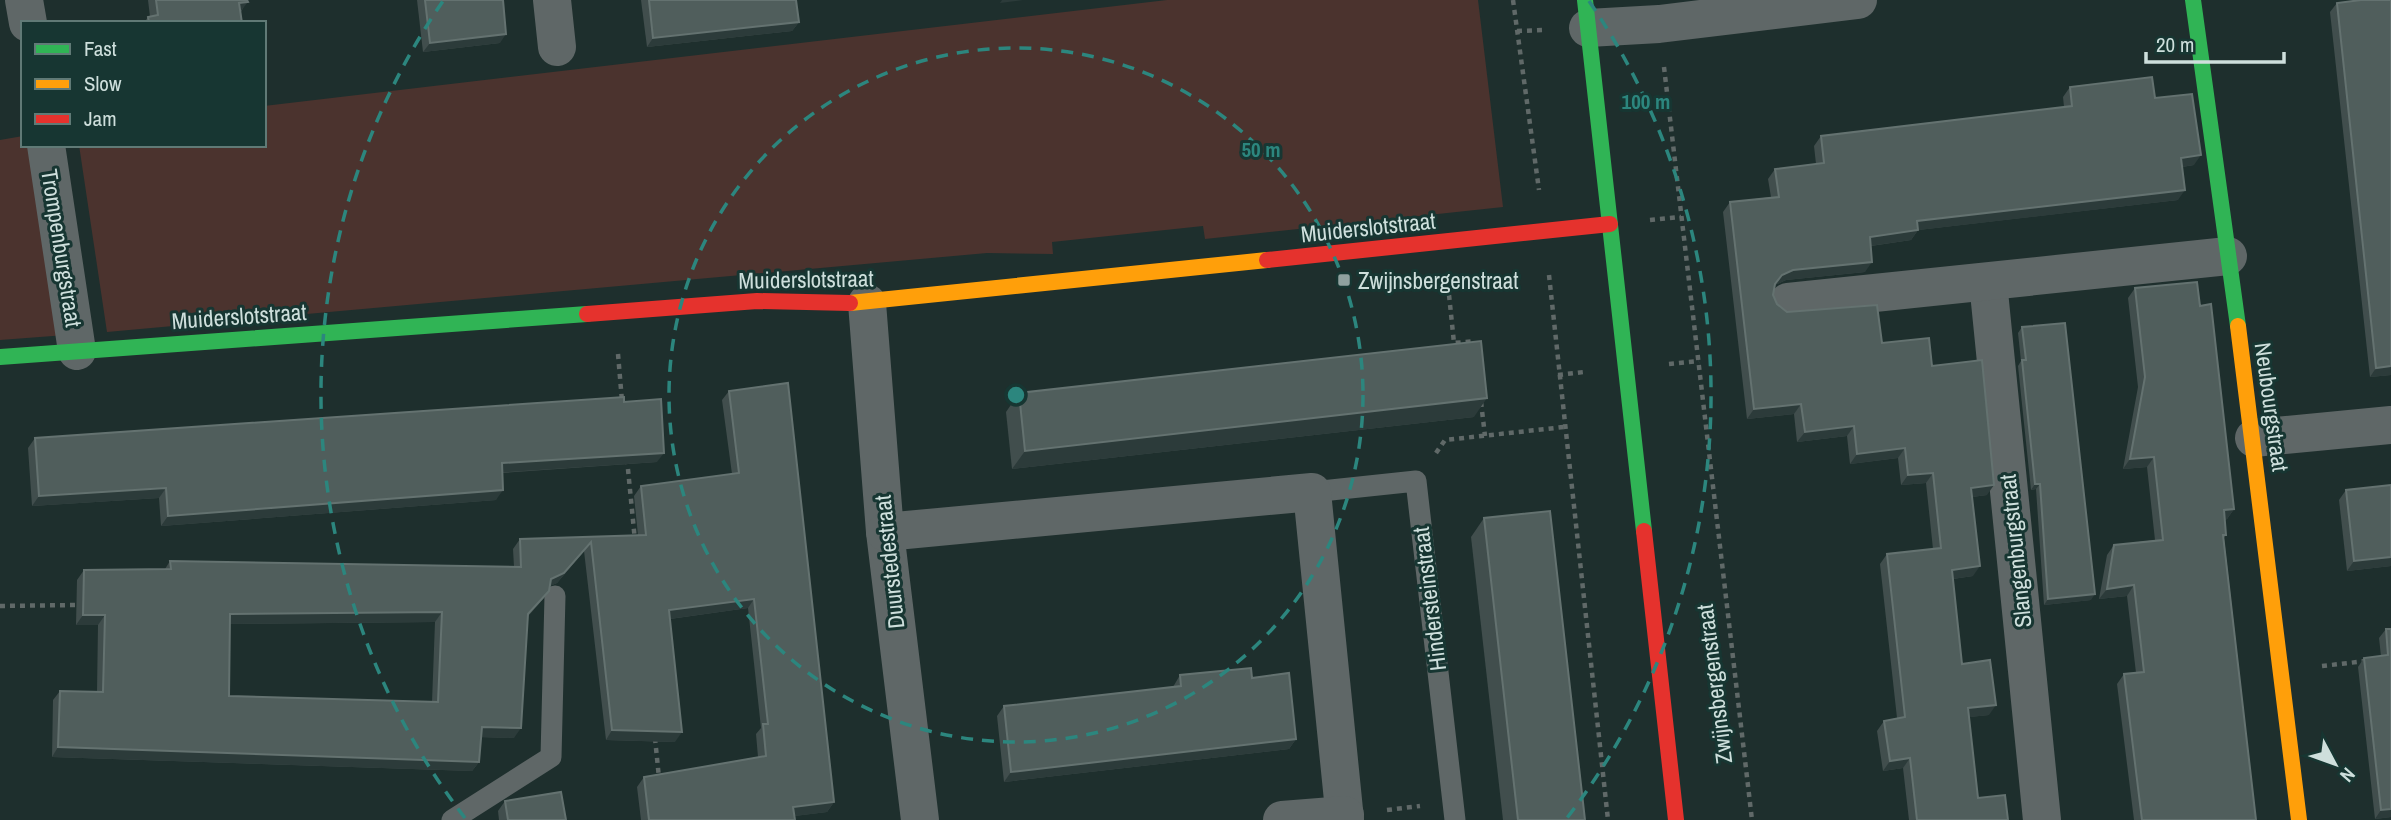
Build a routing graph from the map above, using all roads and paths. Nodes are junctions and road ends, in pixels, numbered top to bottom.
1 (24, 0) edge
2 (552, 0) edge
3 (1513, 0) edge
4 (1858, 0) edge
5 (2193, 0) edge
6 (1587, 14) edge
7 (28, 21) edge
8 (1659, 24) junction
9 (557, 47) dead end
10 (46, 147) edge
11 (1610, 224) junction
12 (1545, 231) junction
13 (1443, 242) junction
14 (2228, 256) junction
15 (1988, 282) junction
16 (1788, 302) dead end
17 (867, 303) junction
18 (615, 312) junction
19 (78, 351) junction
20 (1476, 355) edge
21 (0, 357) edge
22 (1480, 395) edge
23 (623, 406) edge
24 (2391, 425) edge
25 (1564, 427) junction
26 (1485, 436) junction
27 (2254, 438) junction
28 (626, 446) edge
29 (1416, 481) junction
30 (1312, 492) junction
31 (885, 532) junction
32 (636, 554) edge
33 (555, 596) edge
34 (82, 605) edge
35 (0, 606) edge
36 (2377, 660) edge
37 (2281, 671) junction
38 (654, 727) edge
39 (660, 780) edge
40 (1454, 811) edge
41 (1345, 817) edge
42 (452, 820) edge
43 (920, 820) edge
44 (1282, 820) edge
45 (1608, 820) edge
46 (1676, 820) edge
47 (1752, 820) edge
48 (2042, 820) edge
49 (2299, 820) edge

1 - 7 street
2 - 9 street
3 - 12 path
4 - 8 street
5 - 14 street, Neubourgstraat
6 - 8 street
6 - 11 street
8 - 47 path, Zwijnsbergenstraat
10 - 19 street, Trompenburgstraat
11 - 12 street, Muiderslotstraat
11 - 46 street
12 - 13 street, Muiderslotstraat
12 - 25 path
13 - 17 street, Muiderslotstraat
13 - 20 path
14 - 15 street
14 - 27 street, Neubourgstraat
15 - 16 street
15 - 48 street, Slangenburgstraat
17 - 18 street, Muiderslotstraat
17 - 31 street, Duurstedestraat
18 - 19 street, Muiderslotstraat
18 - 23 path
19 - 21 street, Muiderslotstraat
22 - 26 path
24 - 27 street
25 - 26 path
25 - 45 path
26 - 29 path
27 - 37 street, Neubourgstraat
28 - 32 path
29 - 30 lane
29 - 40 lane, Hindersteinstraat
30 - 31 street
30 - 41 street
31 - 43 street, Duurstedestraat
33 - 42 lane
34 - 35 path
36 - 37 path
37 - 49 street, Neubourgstraat
38 - 39 path
40 - 41 path
41 - 44 street

